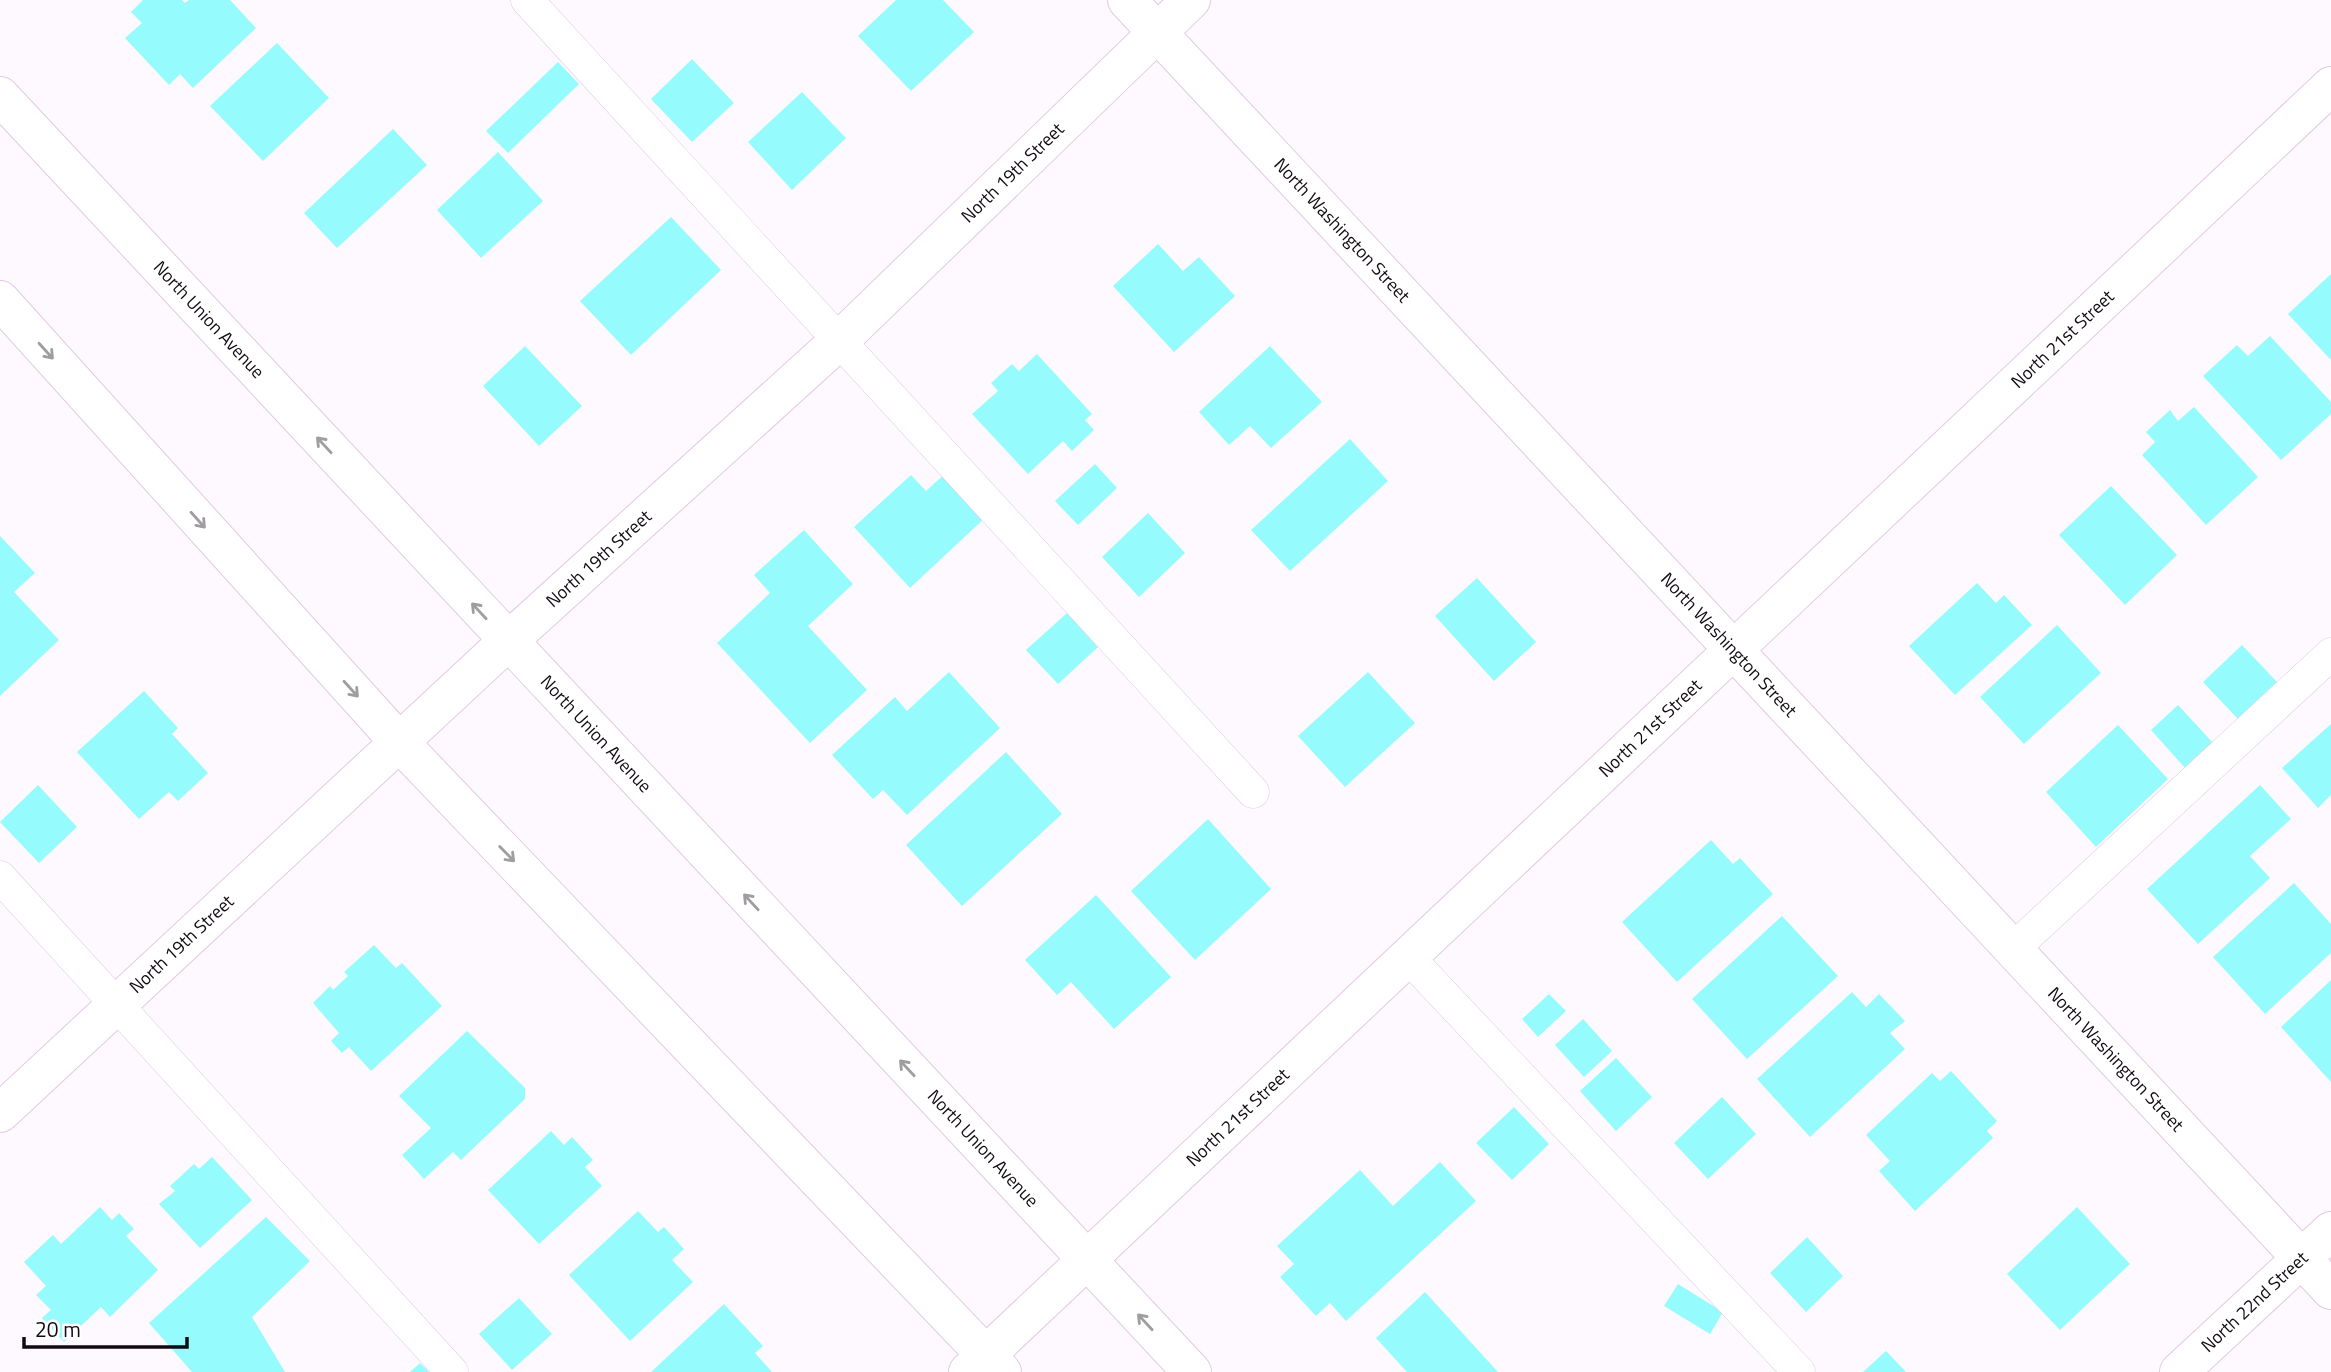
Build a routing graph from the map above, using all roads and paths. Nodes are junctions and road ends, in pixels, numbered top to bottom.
1 (527, 0) edge
2 (1127, 0) edge
3 (1191, 0) edge
4 (1156, 32) junction
5 (2331, 86) edge
6 (0, 96) edge
7 (0, 300) edge
8 (841, 338) junction
9 (507, 642) junction
10 (1733, 649) junction
11 (2331, 654) edge
12 (401, 744) junction
13 (1254, 792) dead end
14 (0, 877) edge
15 (2013, 949) junction
16 (1409, 958) junction
17 (117, 1006) junction
18 (0, 1113) edge
19 (2331, 1231) edge
20 (2302, 1258) junction
21 (1088, 1261) junction
22 (2331, 1290) edge
23 (986, 1366) edge
24 (452, 1372) edge
25 (1192, 1372) edge
26 (1799, 1372) edge
27 (2179, 1372) edge

1 - 8 lane
2 - 4 street, North Washington Street
3 - 4 street, North 19th Street
4 - 8 street, North 19th Street
4 - 10 street, North Washington Street
5 - 10 street, North 21st Street
9 -> 6 street, North Union Avenue
7 -> 12 street
8 - 9 street, North 19th Street
8 - 13 lane
9 - 12 street, North 19th Street
21 -> 9 street, North Union Avenue
10 - 15 street, North Washington Street
10 - 16 street, North 21st Street
11 - 15 lane
12 - 17 street, North 19th Street
12 -> 23 street
14 - 17 lane
15 - 20 street, North Washington Street
16 - 21 street, North 21st Street
16 - 26 lane
17 - 18 street, North 19th Street
17 - 24 lane
19 - 20 street, North 22nd Street
20 - 22 street, North Washington Street
20 - 27 street, North 22nd Street
21 - 23 street, North 21st Street
25 -> 21 street, North Union Avenue

